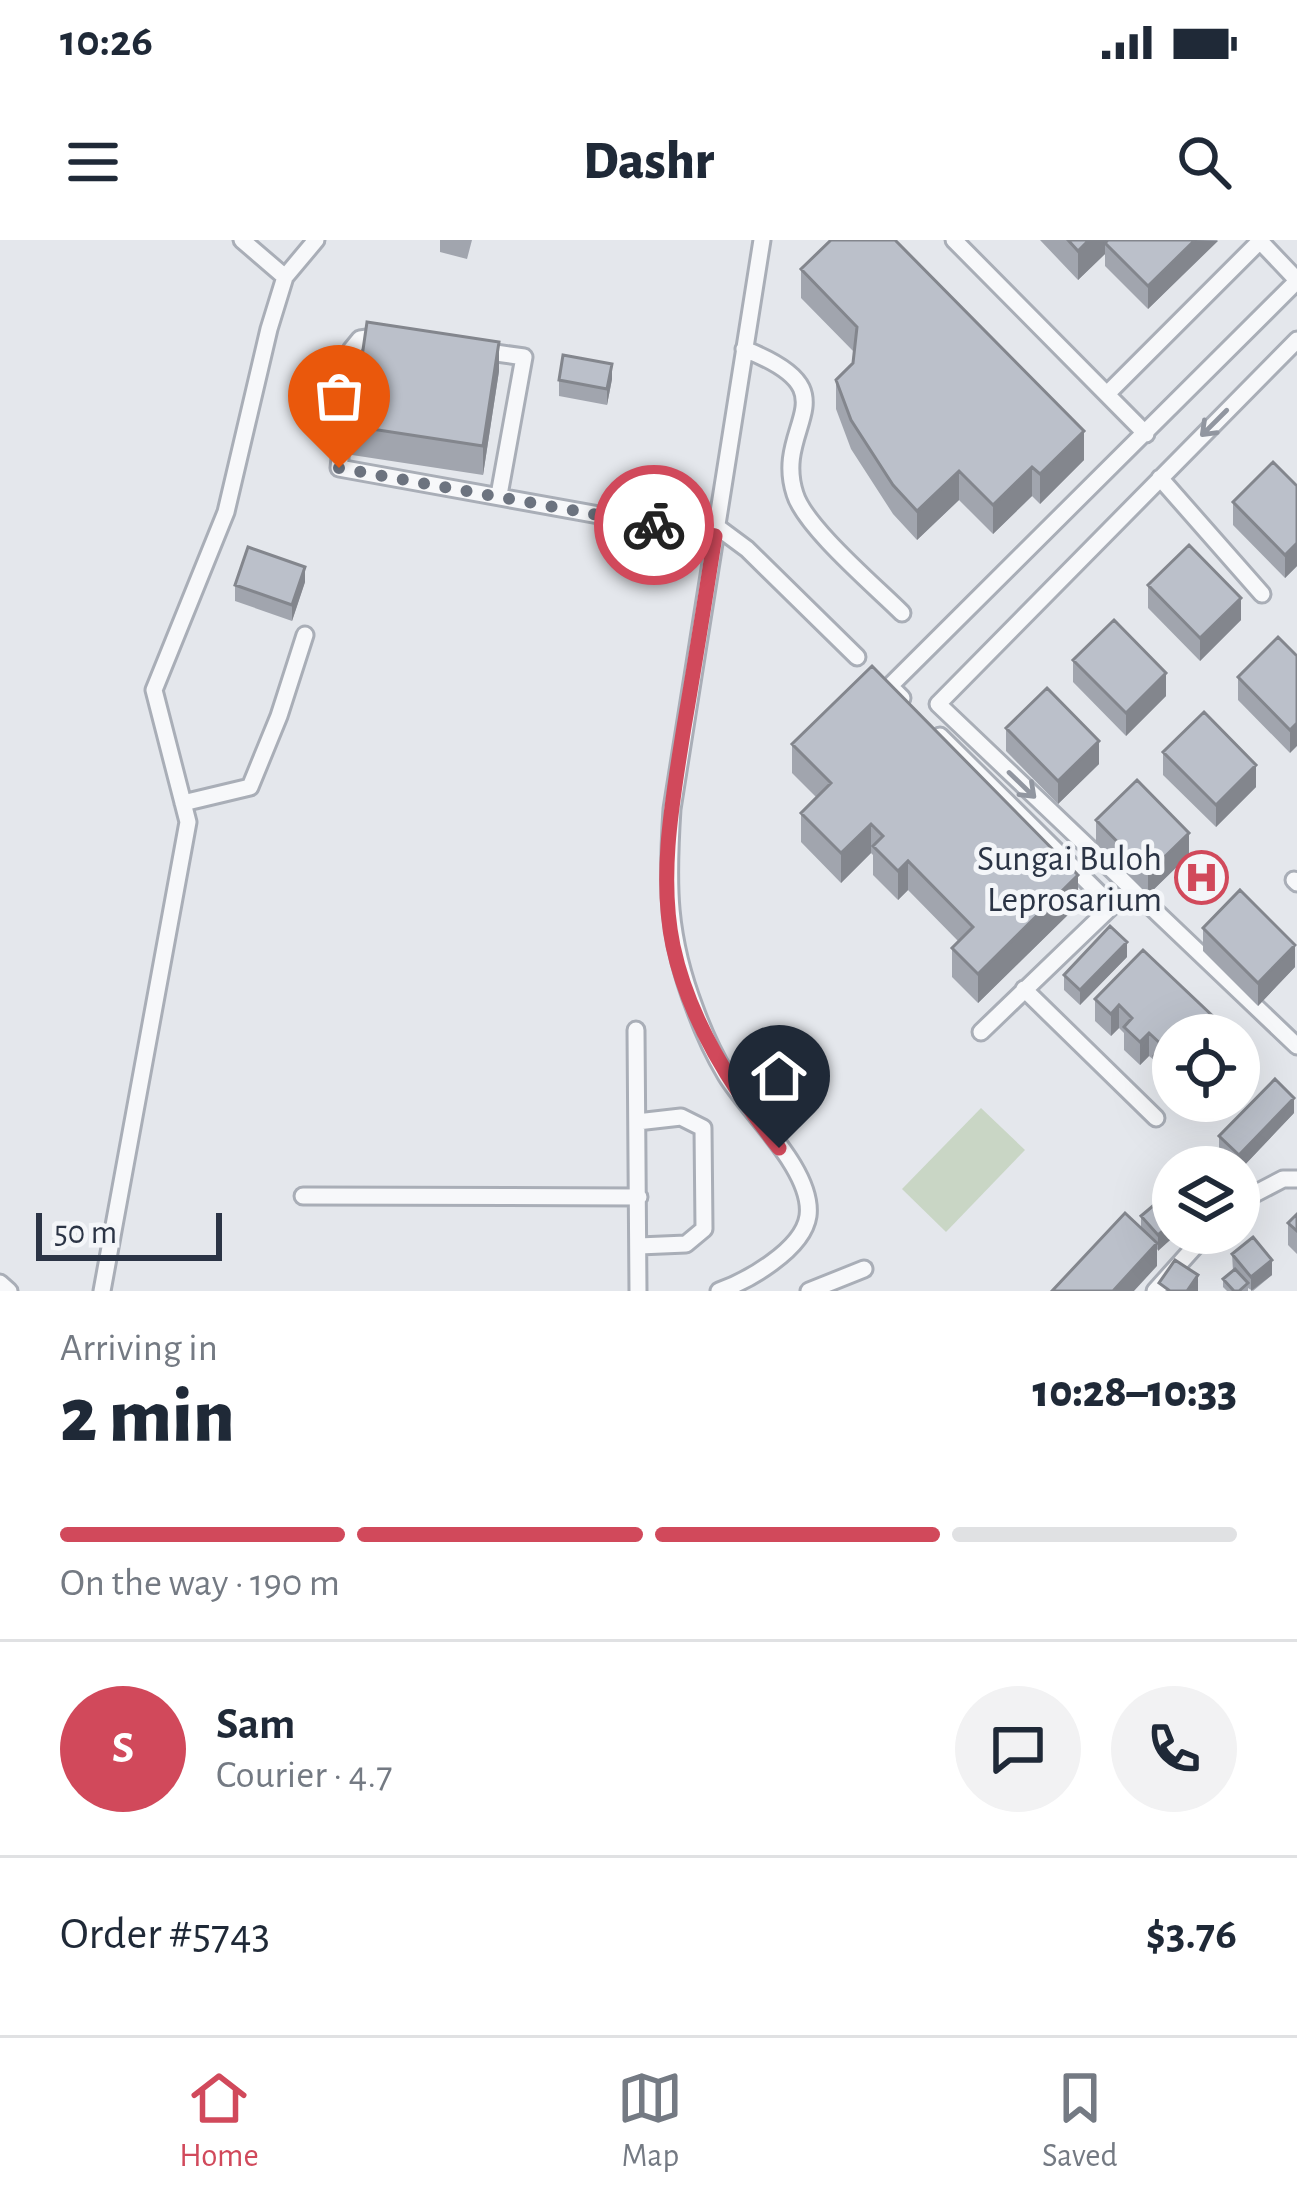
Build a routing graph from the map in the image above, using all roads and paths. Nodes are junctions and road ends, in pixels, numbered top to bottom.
1 (242, 240) edge
2 (316, 240) edge
3 (762, 240) edge
4 (954, 240) edge
5 (1259, 240) edge
6 (285, 277) junction
7 (1297, 280) edge
8 (398, 338) edge
9 (1297, 340) edge
10 (461, 347) edge
11 (744, 349) junction
12 (1107, 394) junction
13 (1146, 434) junction
14 (1160, 478) junction
15 (499, 495) junction
16 (716, 531) junction
17 (1262, 594) dead end
18 (902, 614) dead end
19 (305, 635) dead end
20 (856, 657) dead end
21 (183, 803) junction
22 (1024, 988) junction
23 (636, 1030) dead end
24 (981, 1032) dead end
25 (1293, 1036) edge
26 (1152, 1114) edge
27 (637, 1122) junction
28 (1297, 1179) edge
29 (1260, 1191) edge
30 (303, 1196) dead end
31 (639, 1197) junction
32 (640, 1246) junction
33 (1188, 1254) edge
34 (864, 1269) dead end
35 (0, 1283) edge
36 (8, 1291) edge
37 (102, 1291) edge
38 (638, 1291) edge
39 (719, 1291) edge
40 (809, 1291) edge
41 (1155, 1291) edge

1 - 6 lane
2 - 6 lane
3 - 11 lane
4 - 12 lane
5 - 7 lane
5 - 12 lane
6 - 21 lane
7 - 13 lane
8 - 15 lane
9 -> 14 lane
10 - 15 lane
11 - 16 lane
11 - 18 lane
12 - 13 lane
13 - 22 lane
14 - 17 lane
14 -> 25 lane
15 - 16 lane
16 - 20 lane
16 - 39 lane
19 - 21 lane
21 - 37 lane
22 - 24 lane
22 - 26 lane
23 - 27 lane
27 - 31 lane
27 - 32 lane
28 - 29 lane
30 - 31 lane
31 - 32 lane
32 - 38 lane
33 - 41 lane
34 - 40 lane
35 - 36 lane

